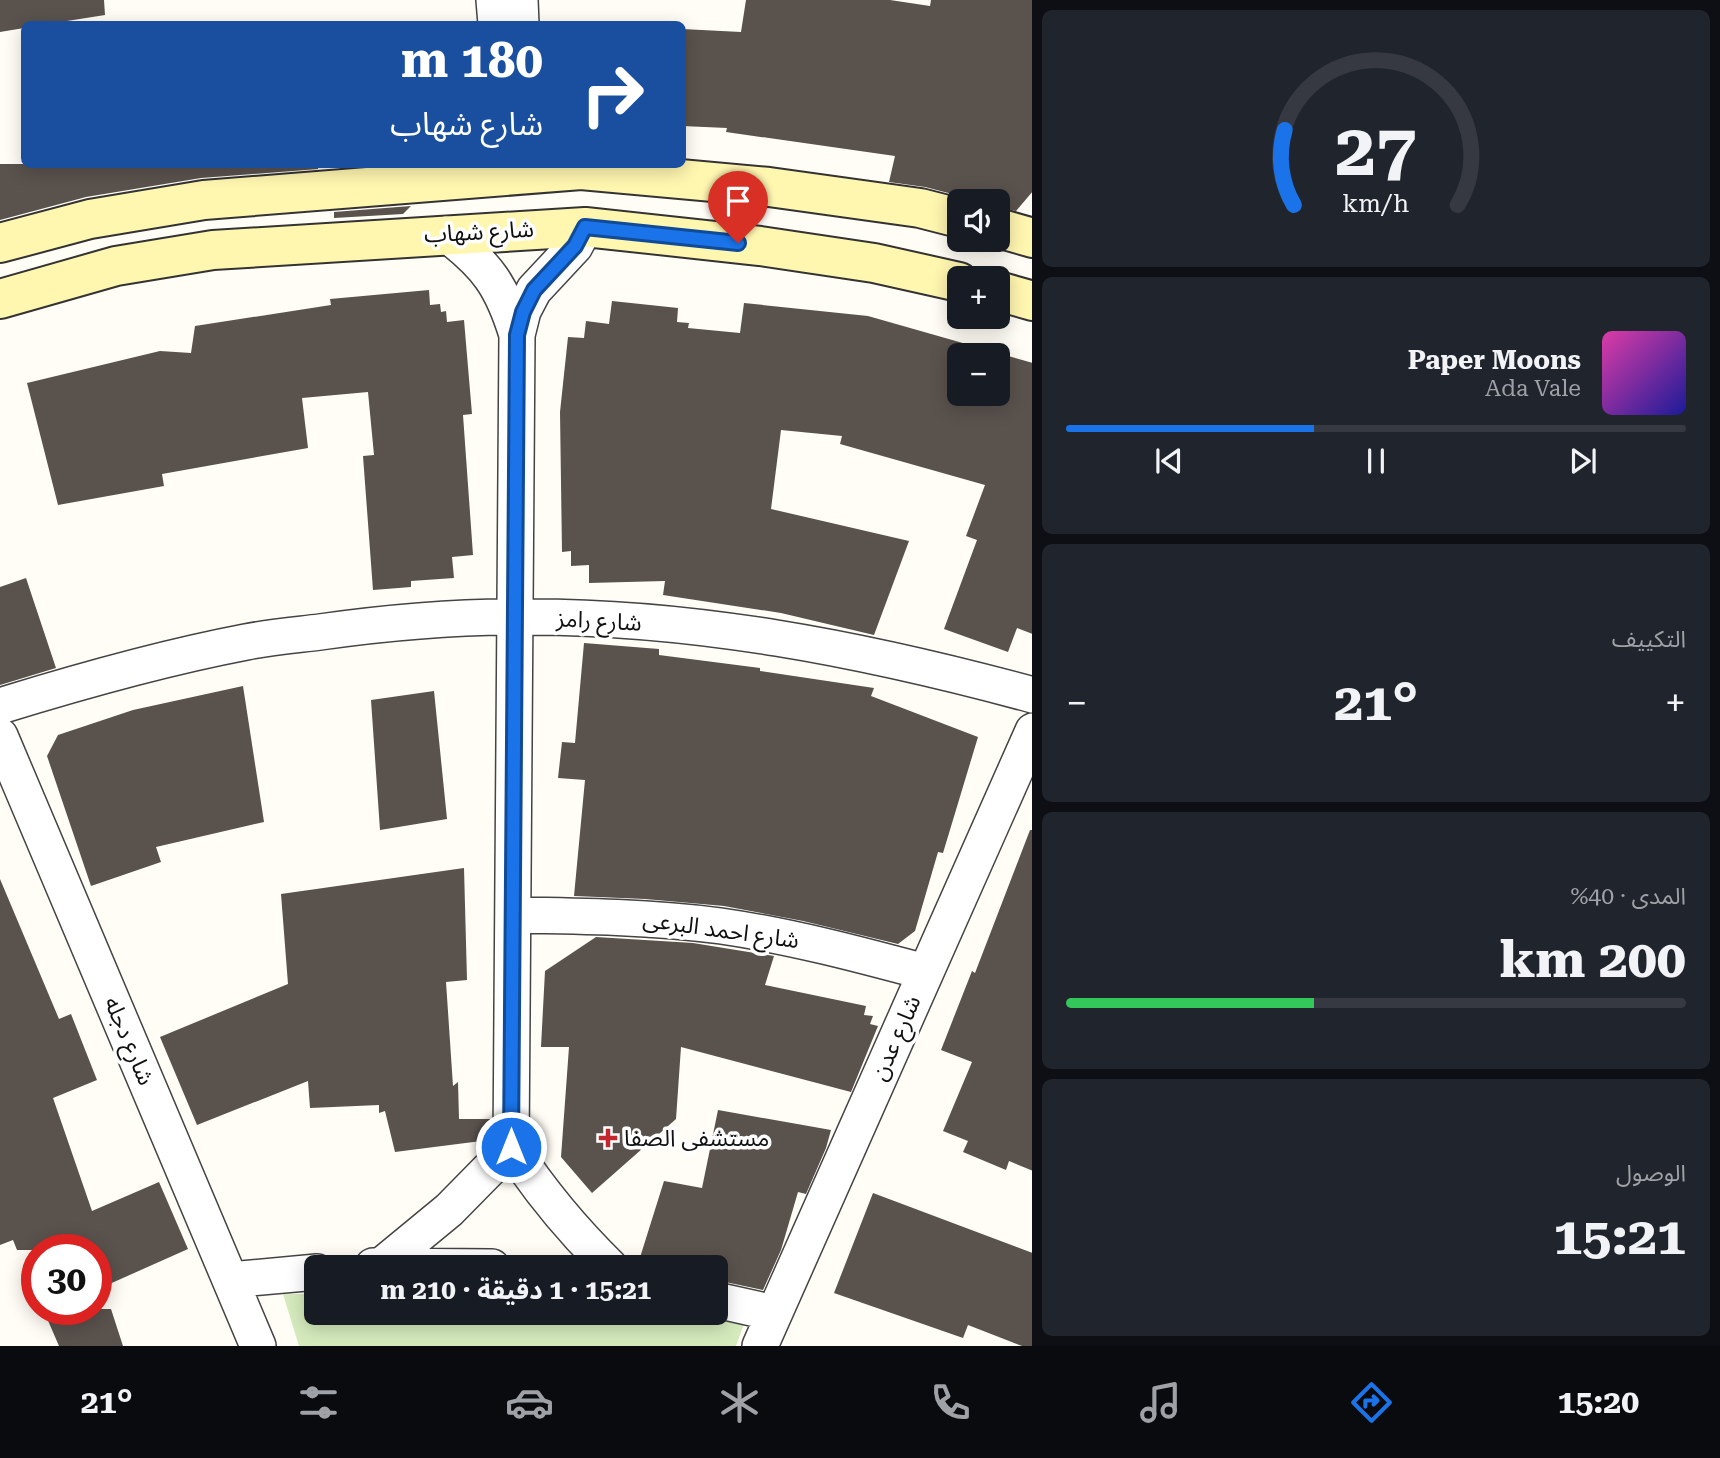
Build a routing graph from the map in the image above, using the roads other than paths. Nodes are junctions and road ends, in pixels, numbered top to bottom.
1 (494, 0) edge
2 (520, 0) edge
3 (496, 21) edge
4 (521, 21) edge
5 (514, 170) edge
6 (947, 215) edge
7 (585, 227) junction
8 (1010, 232) edge
9 (446, 234) junction
10 (1032, 237) edge
11 (0, 243) edge
12 (947, 279) edge
13 (1010, 295) edge
14 (0, 299) edge
15 (1032, 301) edge
16 (517, 335) junction
17 (515, 617) junction
18 (1032, 695) edge
19 (0, 706) edge
20 (1032, 731) edge
21 (0, 736) edge
22 (513, 915) junction
23 (925, 972) junction
24 (511, 1147) junction
25 (388, 1255) edge
26 (598, 1255) edge
27 (304, 1273) edge
28 (230, 1280) junction
29 (728, 1303) edge
30 (774, 1313) junction
31 (257, 1346) edge
32 (760, 1346) edge

1 - 3 street
2 - 4 street
5 - 6 street
5 - 11 street
7 - 9 street, شارع شهاب
7 - 12 street, شارع شهاب
7 - 16 street
8 - 10 street
9 - 14 street, شارع شهاب
9 - 16 street
13 - 15 street
16 - 17 street
17 - 18 street, شارع رامز
17 - 19 street, شارع رامز
17 - 22 street
20 - 23 street, شارع عدن
21 - 28 street, شارع دجله
22 - 23 street, شارع احمد البرعى
22 - 24 street
23 - 30 street, شارع عدن
24 - 25 street
24 - 26 street
27 - 28 street
28 - 31 street, شارع دجله
29 - 30 street
30 - 32 street, شارع عدن

